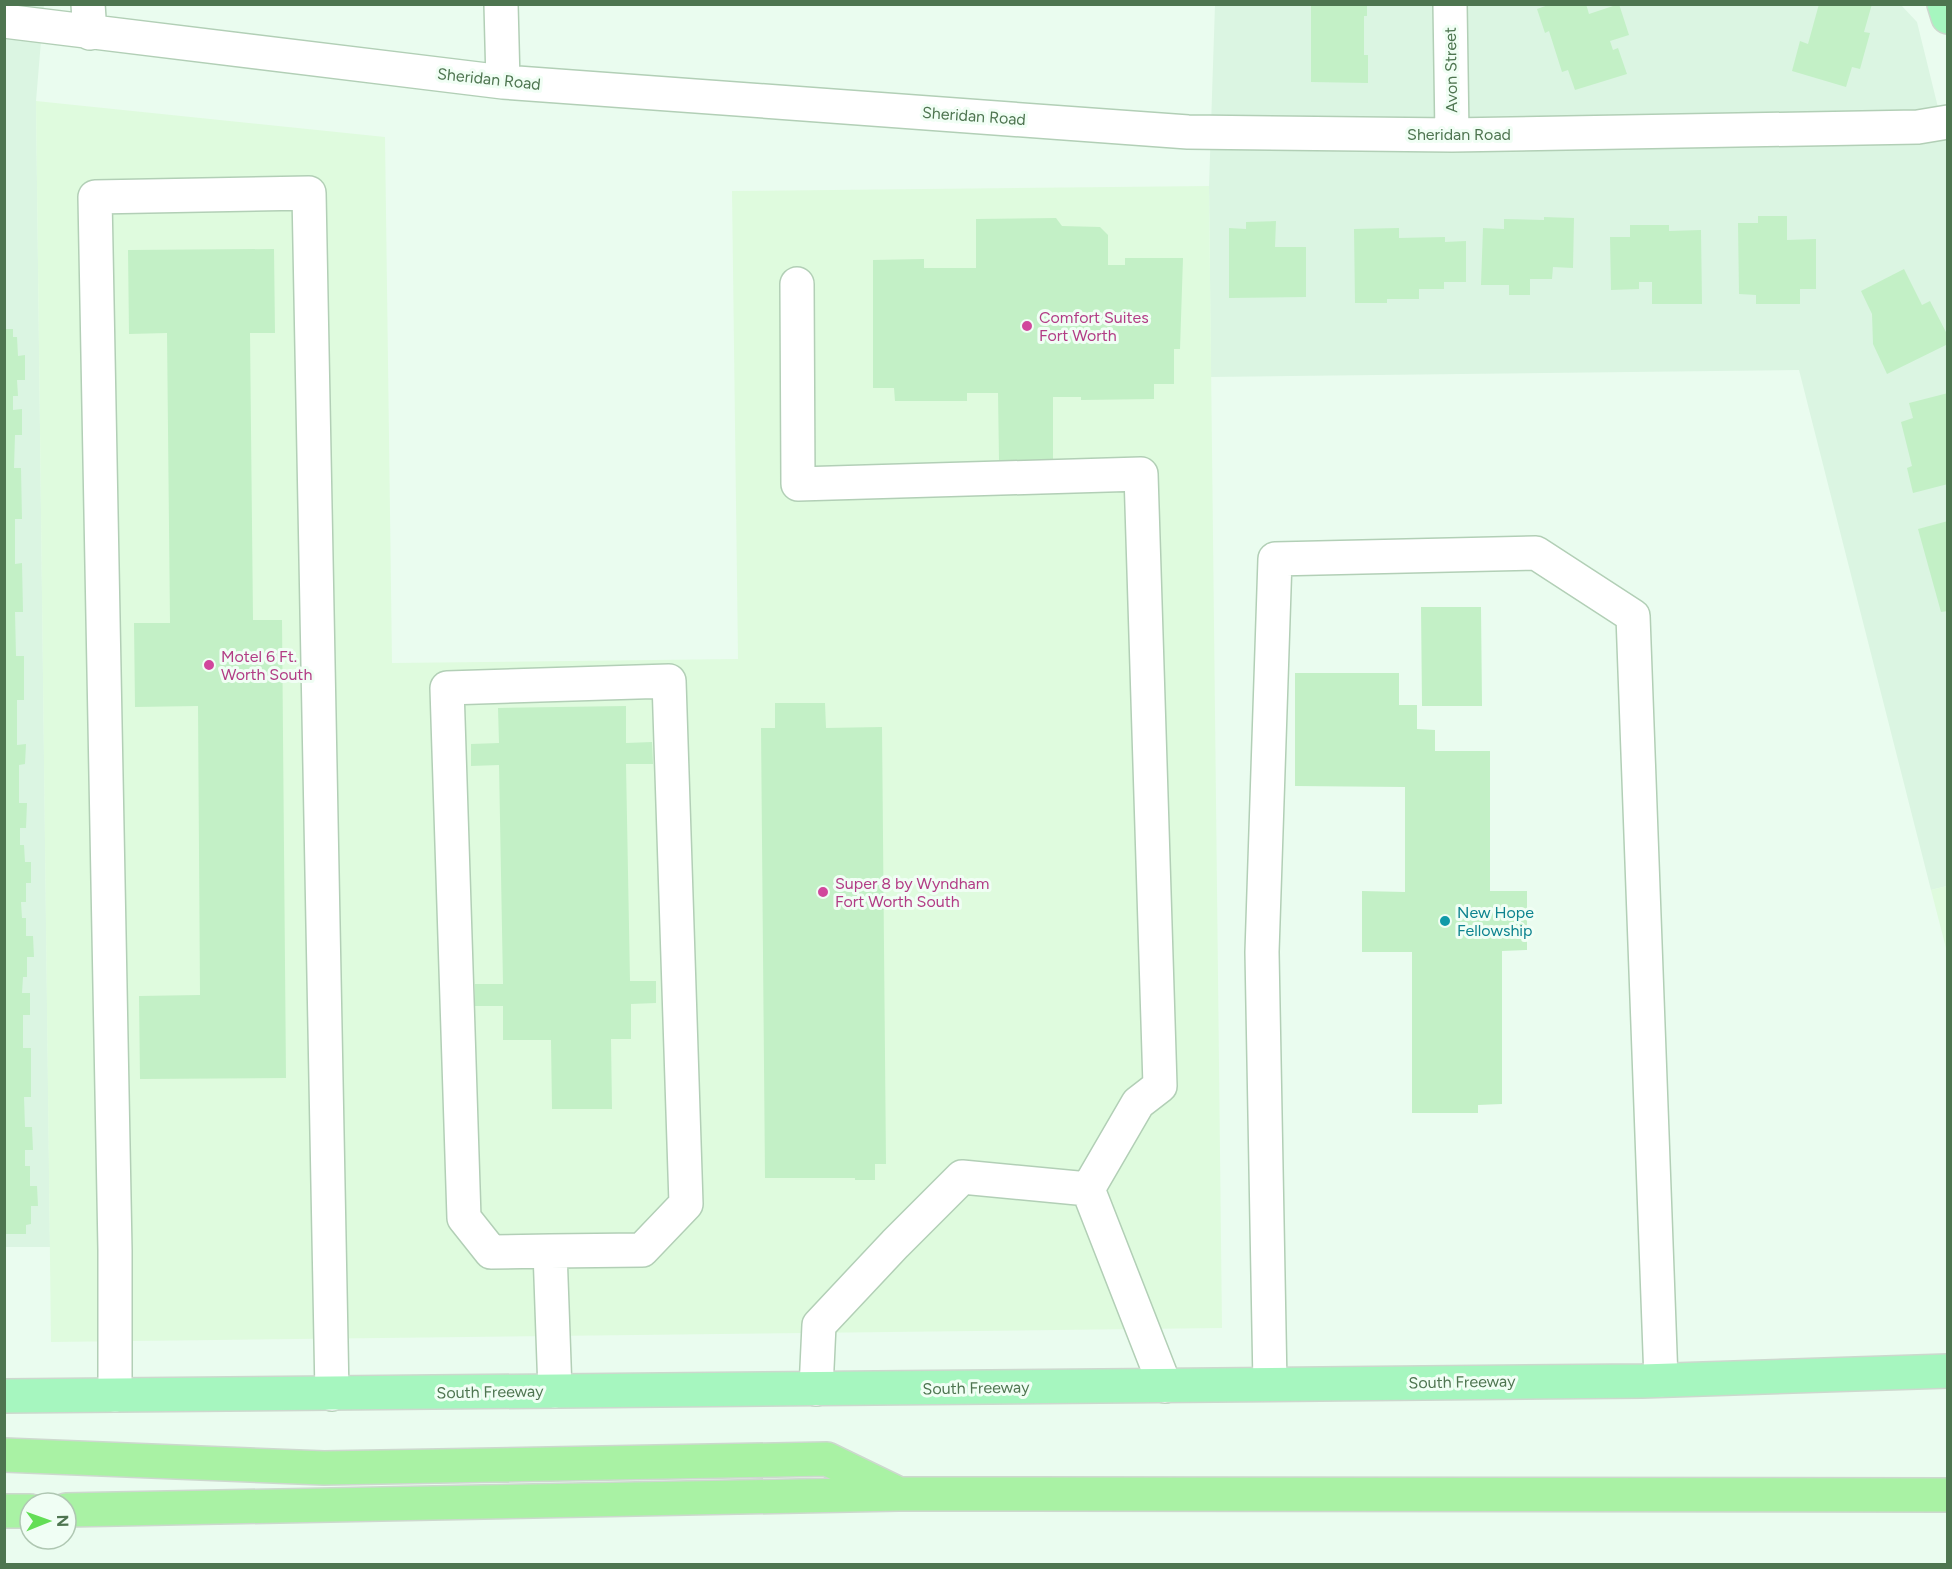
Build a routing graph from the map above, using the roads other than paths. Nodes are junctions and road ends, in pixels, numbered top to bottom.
1 (501, 4) edge
2 (1450, 4) edge
3 (1944, 4) edge
4 (1947, 17) edge
5 (89, 19) edge
6 (4, 21) edge
7 (502, 82) junction
8 (1947, 122) edge
9 (1452, 135) junction
10 (797, 284) dead end
11 (1088, 1189) junction
12 (550, 1251) junction
13 (1947, 1371) edge
14 (1661, 1380) junction
15 (1270, 1384) junction
16 (1165, 1386) junction
17 (816, 1389) junction
18 (555, 1391) junction
19 (332, 1394) junction
20 (115, 1395) junction
21 (4, 1396) edge
22 (4, 1455) edge
23 (899, 1494) junction
24 (1947, 1496) edge
25 (78, 1510) edge

1 - 7 street
2 - 9 street, Avon Street
3 - 4 main road
5 - 6 street, Sheridan Road
5 - 7 street, Sheridan Road
7 - 9 street, Sheridan Road
8 - 9 street, Sheridan Road
10 - 11 street
11 - 16 street
11 - 17 street
12 - 12 street
12 - 18 street
13 - 14 main road, South Freeway
14 - 15 main road, South Freeway
14 - 15 street
15 - 16 main road, South Freeway
16 - 17 main road, South Freeway
17 - 18 main road, South Freeway
18 - 19 main road, South Freeway
19 - 20 main road, South Freeway
19 - 20 street
20 - 21 main road, South Freeway
22 - 23 highway
23 - 24 highway
23 - 25 highway

